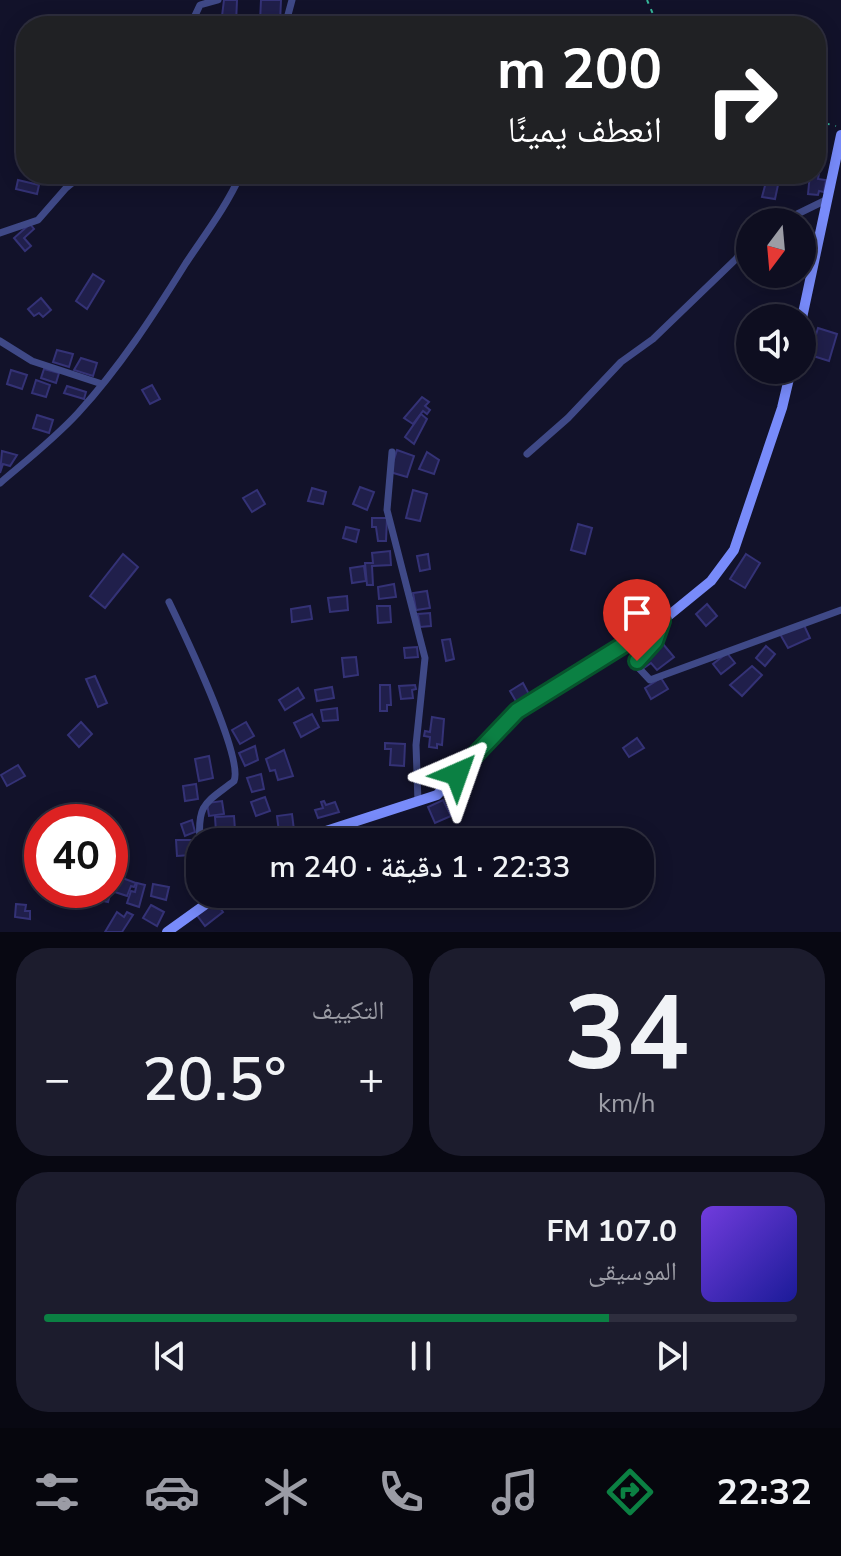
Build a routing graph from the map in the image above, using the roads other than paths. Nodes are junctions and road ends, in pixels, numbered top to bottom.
1 (218, 0) edge
2 (195, 16) edge
3 (841, 135) edge
4 (71, 184) edge
5 (236, 184) edge
6 (828, 199) junction
7 (810, 208) edge
8 (0, 233) edge
9 (736, 259) edge
10 (805, 304) edge
11 (0, 341) edge
12 (102, 384) junction
13 (788, 384) edge
14 (392, 452) dead end
15 (527, 454) dead end
16 (0, 483) edge
17 (169, 602) dead end
18 (841, 610) edge
19 (662, 621) junction
20 (418, 802) junction
21 (200, 828) edge
22 (336, 828) edge
23 (197, 908) edge
24 (167, 932) edge

1 - 2 street
3 - 6 street
4 - 8 street
5 - 12 street
6 - 7 street
6 - 10 street
9 - 15 street
11 - 12 street
12 - 16 street
13 - 19 street
14 - 20 street
17 - 21 street
18 - 19 street
19 - 20 street
20 - 22 street
23 - 24 street

